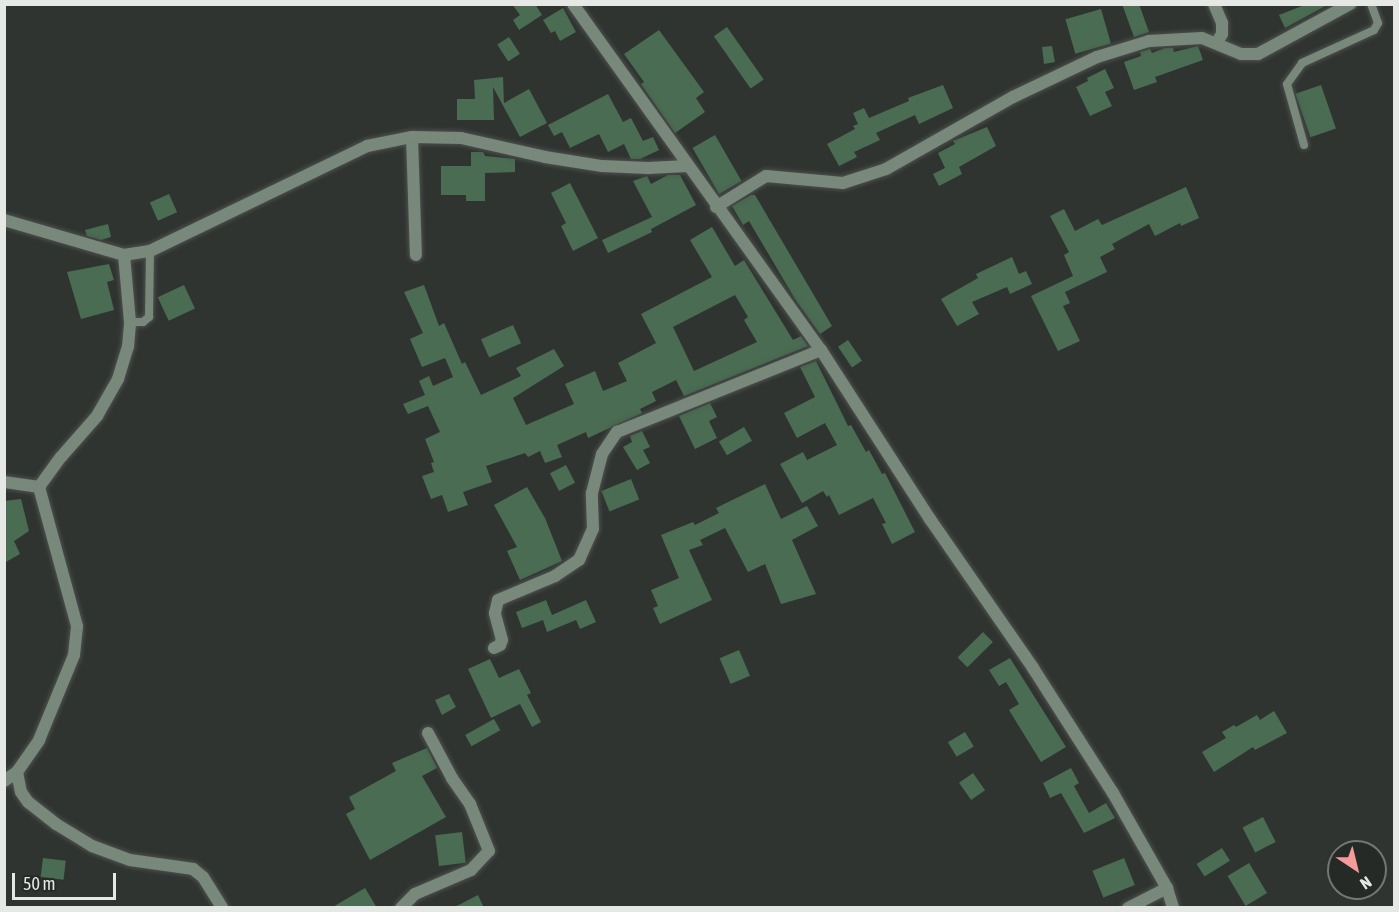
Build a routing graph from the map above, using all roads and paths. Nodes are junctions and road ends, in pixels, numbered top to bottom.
1 (573, 4) edge
2 (1214, 4) edge
3 (1350, 4) edge
4 (1371, 4) edge
5 (1217, 42) junction
6 (412, 137) junction
7 (1304, 145) dead end
8 (687, 166) junction
9 (716, 207) junction
10 (4, 220) edge
11 (150, 251) junction
12 (124, 255) junction
13 (416, 255) dead end
14 (130, 322) junction
15 (821, 350) junction
16 (4, 482) edge
17 (39, 487) junction
18 (494, 648) dead end
19 (428, 734) dead end
20 (16, 772) junction
21 (4, 781) edge
22 (1167, 888) junction
23 (222, 908) edge
24 (401, 908) edge
25 (1128, 908) edge
26 (1173, 908) edge

1 - 8 street
2 - 5 street
3 - 5 street
4 - 7 lane
5 - 9 street
6 - 8 street
6 - 11 street
6 - 13 street
8 - 9 street
9 - 15 street
10 - 12 street
11 - 12 street
11 - 14 lane
12 - 14 street
14 - 17 street
15 - 18 street
15 - 22 street
16 - 17 street
17 - 20 street
19 - 24 street
20 - 21 street
20 - 23 street
22 - 25 street
22 - 26 street

